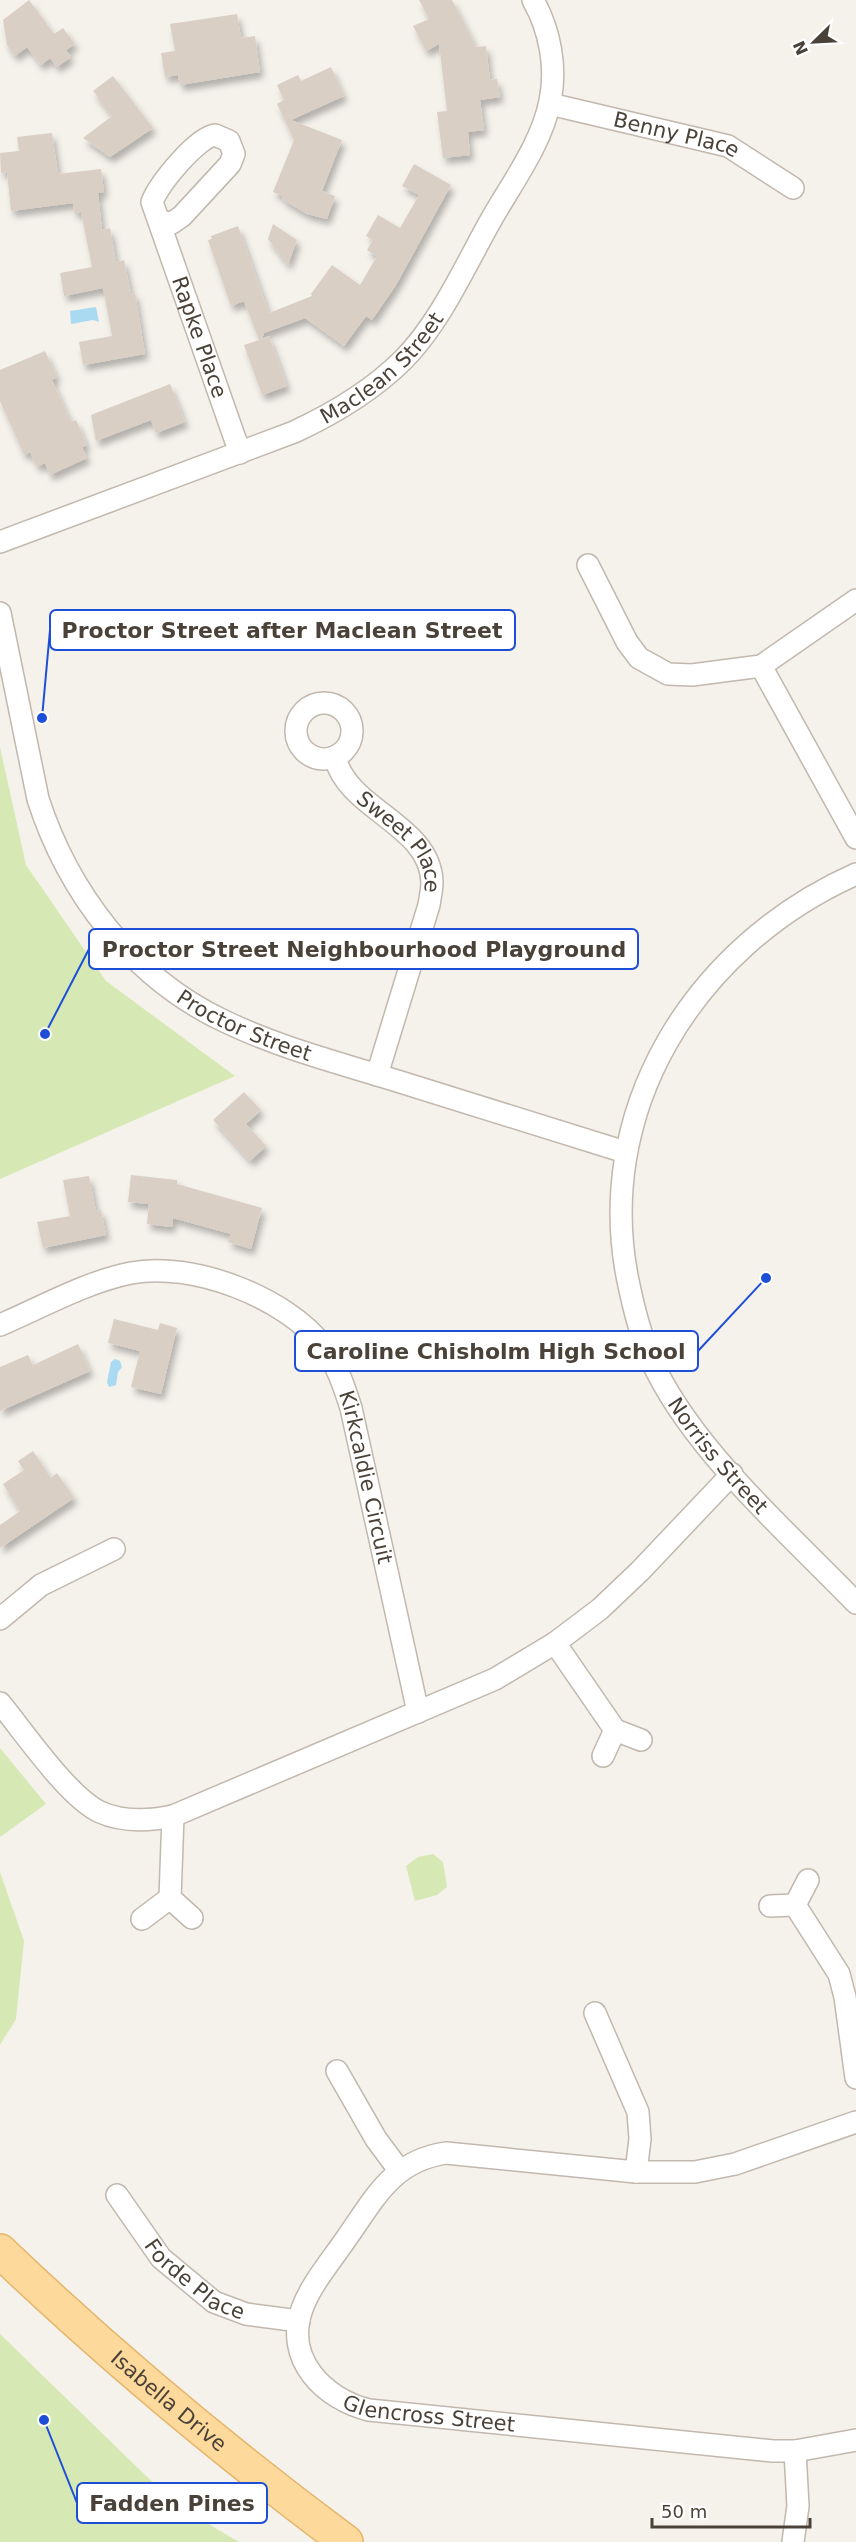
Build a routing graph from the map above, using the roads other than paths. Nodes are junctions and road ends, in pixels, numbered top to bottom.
1 (533, 0) edge
2 (550, 104) junction
3 (793, 188) dead end
4 (160, 221) dead end
5 (240, 453) junction
6 (0, 543) edge
7 (588, 565) dead end
8 (856, 600) edge
9 (0, 613) edge
10 (761, 666) junction
11 (335, 757) dead end
12 (856, 838) edge
13 (856, 874) edge
14 (377, 1075) junction
15 (625, 1152) junction
16 (0, 1325) edge
17 (732, 1474) junction
18 (114, 1549) dead end
19 (856, 1603) edge
20 (0, 1619) edge
21 (555, 1643) junction
22 (0, 1703) edge
23 (418, 1712) junction
24 (615, 1730) junction
25 (641, 1740) dead end
26 (603, 1756) dead end
27 (173, 1816) junction
28 (808, 1880) dead end
29 (170, 1898) junction
30 (795, 1905) junction
31 (770, 1906) dead end
32 (192, 1918) dead end
33 (142, 1919) dead end
34 (595, 2013) dead end
35 (337, 2071) dead end
36 (856, 2078) edge
37 (856, 2122) edge
38 (399, 2170) junction
39 (636, 2172) junction
40 (117, 2195) dead end
41 (0, 2251) edge
42 (299, 2321) junction
43 (856, 2440) edge
44 (795, 2451) junction
45 (346, 2542) edge
46 (793, 2542) edge

1 - 2 street, Maclean Street
2 - 3 street, Benny Place
2 - 5 street, Maclean Street
4 - 5 street, Rapke Place
5 - 6 street, Maclean Street
7 - 10 street
8 - 10 street
9 - 14 street, Proctor Street
10 - 12 street
11 - 14 street, Sweet Place
13 - 15 street, Norriss Street
14 - 15 street, Proctor Street
15 - 17 street, Norriss Street
16 - 23 street, Kirkcaldie Circuit
17 - 19 street, Norriss Street
17 - 21 street
18 - 20 street
21 - 23 street
21 - 24 street
22 - 27 street
23 - 27 street
24 - 25 street
24 - 26 street
27 - 29 street
28 - 30 street
29 - 32 street
29 - 33 street
30 - 31 street
30 - 36 street
34 - 39 street
35 - 38 street
37 - 39 street, Glencross Street
38 - 39 street, Glencross Street
38 - 42 street, Glencross Street
40 - 42 street, Forde Place
41 - 45 main road, Isabella Drive
42 - 44 street, Glencross Street
43 - 44 street, Glencross Street
44 - 46 street

